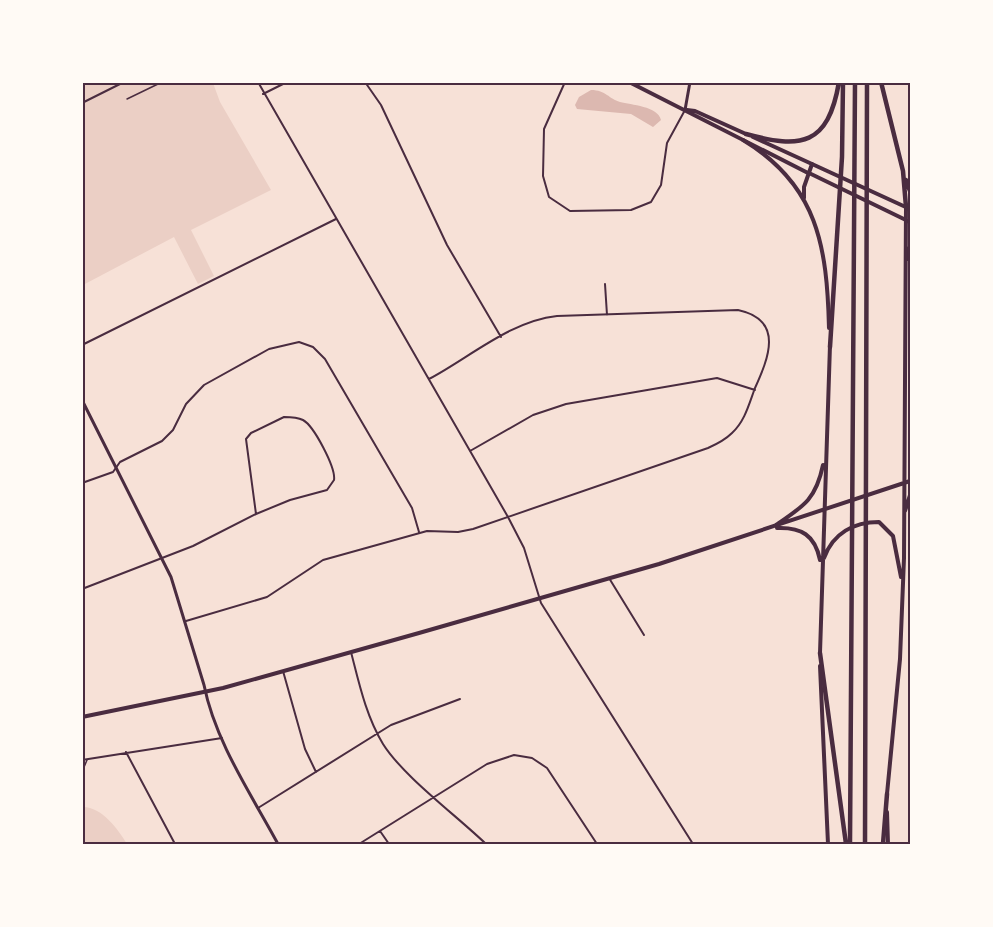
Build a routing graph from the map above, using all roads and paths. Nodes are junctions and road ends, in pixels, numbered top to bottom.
1 (124, 82) edge
2 (258, 82) edge
3 (287, 82) edge
4 (565, 82) edge
5 (628, 82) edge
6 (690, 82) edge
7 (841, 82) edge
8 (855, 82) edge
9 (867, 82) edge
10 (881, 82) edge
11 (367, 83) edge
12 (158, 84) dead end
13 (263, 94) junction
14 (127, 99) dead end
15 (82, 103) edge
16 (686, 110) junction
17 (744, 137) junction
18 (812, 164) junction
19 (903, 171) junction
20 (808, 173) junction
21 (910, 191) edge
22 (804, 201) junction
23 (908, 208) edge
24 (336, 219) junction
25 (908, 222) edge
26 (910, 246) edge
27 (906, 278) junction
28 (605, 284) dead end
29 (607, 315) junction
30 (501, 337) junction
31 (82, 345) edge
32 (830, 347) junction
33 (429, 379) junction
34 (755, 390) junction
35 (82, 400) edge
36 (470, 451) junction
37 (825, 452) junction
38 (116, 467) junction
39 (910, 482) edge
40 (82, 483) edge
41 (905, 483) junction
42 (910, 495) edge
43 (824, 510) junction
44 (256, 514) junction
45 (904, 515) junction
46 (508, 517) junction
47 (771, 529) junction
48 (419, 533) junction
49 (162, 559) junction
50 (821, 570) junction
51 (609, 578) junction
52 (903, 587) junction
53 (82, 589) edge
54 (540, 598) junction
55 (186, 621) junction
56 (644, 635) dead end
57 (351, 652) junction
58 (820, 653) junction
59 (283, 671) junction
60 (206, 692) junction
61 (460, 699) dead end
62 (82, 717) edge
63 (378, 733) junction
64 (222, 738) junction
65 (126, 753) junction
66 (87, 759) junction
67 (82, 760) edge
68 (82, 772) edge
69 (316, 772) junction
70 (887, 794) junction
71 (435, 796) junction
72 (258, 808) junction
73 (380, 831) junction
74 (175, 844) edge
75 (278, 844) edge
76 (359, 844) edge
77 (389, 844) edge
78 (486, 844) edge
79 (597, 844) edge
80 (693, 844) edge
81 (828, 844) edge
82 (848, 844) edge
83 (865, 844) edge
84 (883, 844) edge
85 (888, 844) edge

1 - 15 street
2 - 13 street
3 - 13 street
4 - 16 street
5 - 16 main road
6 - 16 street
7 - 17 highway
7 - 32 highway
8 - 82 highway
9 - 83 highway
10 - 19 highway
11 - 30 street
12 - 14 street
13 - 24 street
16 - 17 main road
17 - 18 main road
17 - 20 main road
17 - 22 main road
18 - 20 main road
18 - 23 main road
19 - 21 highway
19 - 23 highway
20 - 22 main road
20 - 25 main road
22 - 32 main road
23 - 25 main road
24 - 31 street
24 - 33 street
25 - 27 main road
26 - 27 main road
27 - 41 main road
28 - 29 street
29 - 30 street
29 - 34 street
30 - 33 street
32 - 37 main road
33 - 36 street
34 - 36 street
34 - 46 street
35 - 38 street
36 - 46 street
37 - 43 main road
37 - 47 main road
38 - 40 street
38 - 48 street
38 - 49 street
39 - 41 main road
41 - 43 main road
41 - 45 main road
42 - 45 main road
43 - 47 main road
43 - 50 main road
44 - 44 street
44 - 49 street
45 - 52 main road
46 - 48 street
46 - 54 street
47 - 50 main road
47 - 51 main road
48 - 55 street
49 - 53 street
49 - 55 street
50 - 52 main road
50 - 58 main road
51 - 54 main road
51 - 56 street
52 - 70 main road
54 - 57 main road
54 - 80 street
55 - 60 street
57 - 59 main road
57 - 63 street
58 - 81 main road
58 - 82 highway
59 - 60 main road
59 - 69 street
60 - 62 main road
60 - 64 street
61 - 63 street
63 - 69 street
63 - 71 street
64 - 65 street
64 - 72 street
65 - 66 street
65 - 74 street
66 - 67 street
66 - 68 street
69 - 72 street
70 - 84 highway
70 - 85 main road
71 - 73 street
71 - 78 street
71 - 79 street
72 - 75 street
73 - 76 street
73 - 77 street

